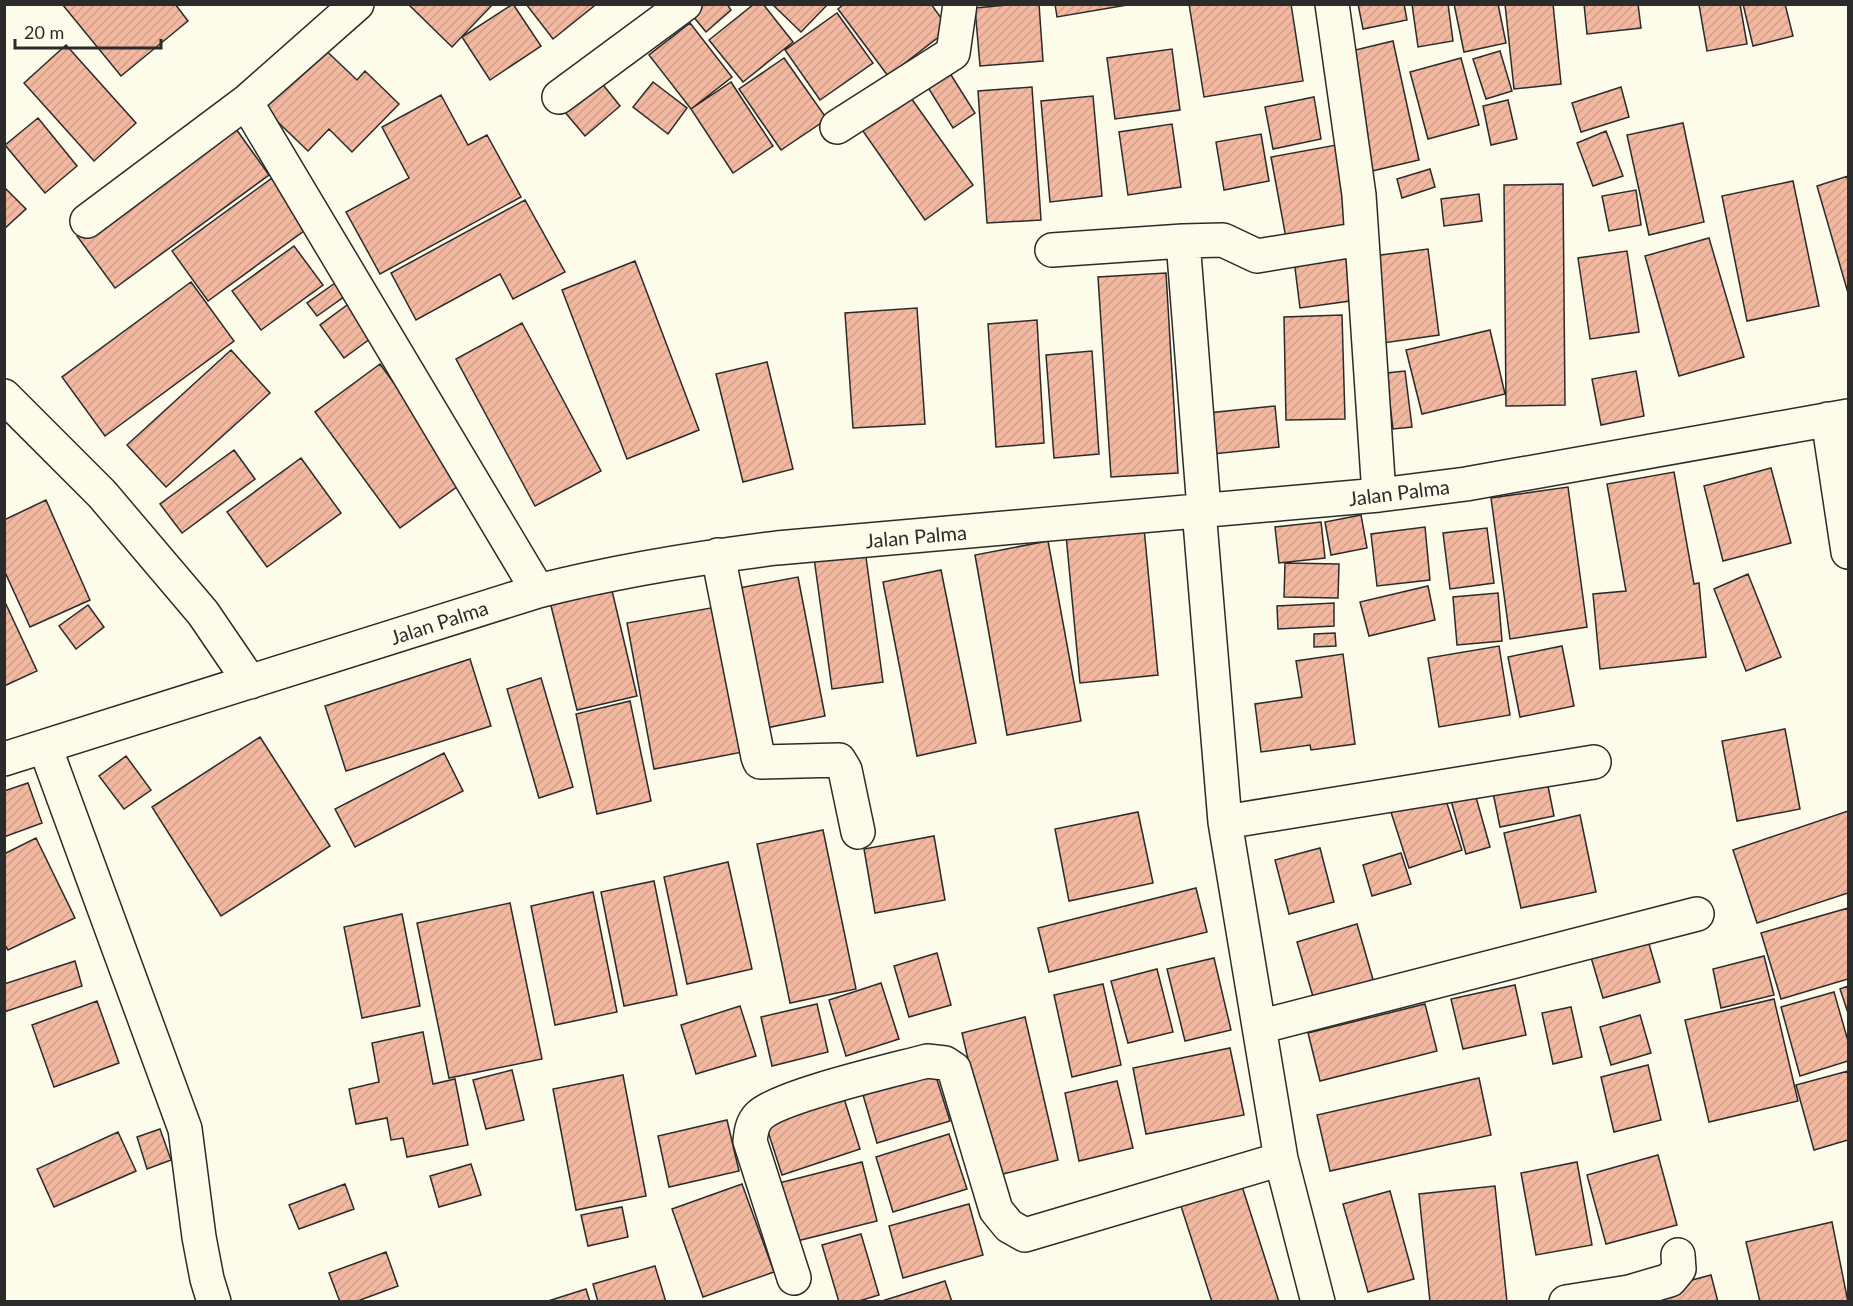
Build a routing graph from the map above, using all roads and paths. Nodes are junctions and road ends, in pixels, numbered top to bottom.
1 (357, 4) edge
2 (684, 4) edge
3 (960, 4) edge
4 (1332, 4) edge
5 (559, 97) dead end
6 (246, 102) junction
7 (837, 127) dead end
8 (87, 221) dead end
9 (1362, 239) junction
10 (1183, 241) junction
11 (1052, 250) dead end
12 (4, 396) edge
13 (1838, 417) edge
14 (1380, 495) junction
15 (1202, 510) junction
16 (1848, 552) edge
17 (718, 555) junction
18 (538, 591) junction
19 (250, 682) junction
20 (45, 747) junction
21 (4, 759) edge
22 (1594, 762) dead end
23 (1225, 822) junction
24 (858, 832) dead end
25 (1697, 914) dead end
26 (1259, 1027) junction
27 (1281, 1159) junction
28 (1678, 1255) dead end
29 (794, 1278) dead end
30 (1631, 1297) edge
31 (214, 1302) edge
32 (1318, 1302) edge
33 (1566, 1302) edge

1 - 6 street
2 - 5 street
3 - 7 street
4 - 9 street
6 - 8 street
6 - 18 street
9 - 10 street
9 - 14 street
10 - 11 street
10 - 15 street
12 - 19 street
13 - 14 street, Jalan Palma
13 - 16 street
14 - 15 street, Jalan Palma
15 - 17 street, Jalan Palma
15 - 23 street
17 - 18 street, Jalan Palma
17 - 24 street
18 - 19 street, Jalan Palma
19 - 20 street, Jalan Palma
20 - 21 street, Jalan Palma
20 - 31 street
22 - 23 street
23 - 26 street
25 - 26 street
26 - 27 street
27 - 29 street
27 - 32 street
28 - 30 street
30 - 33 street

